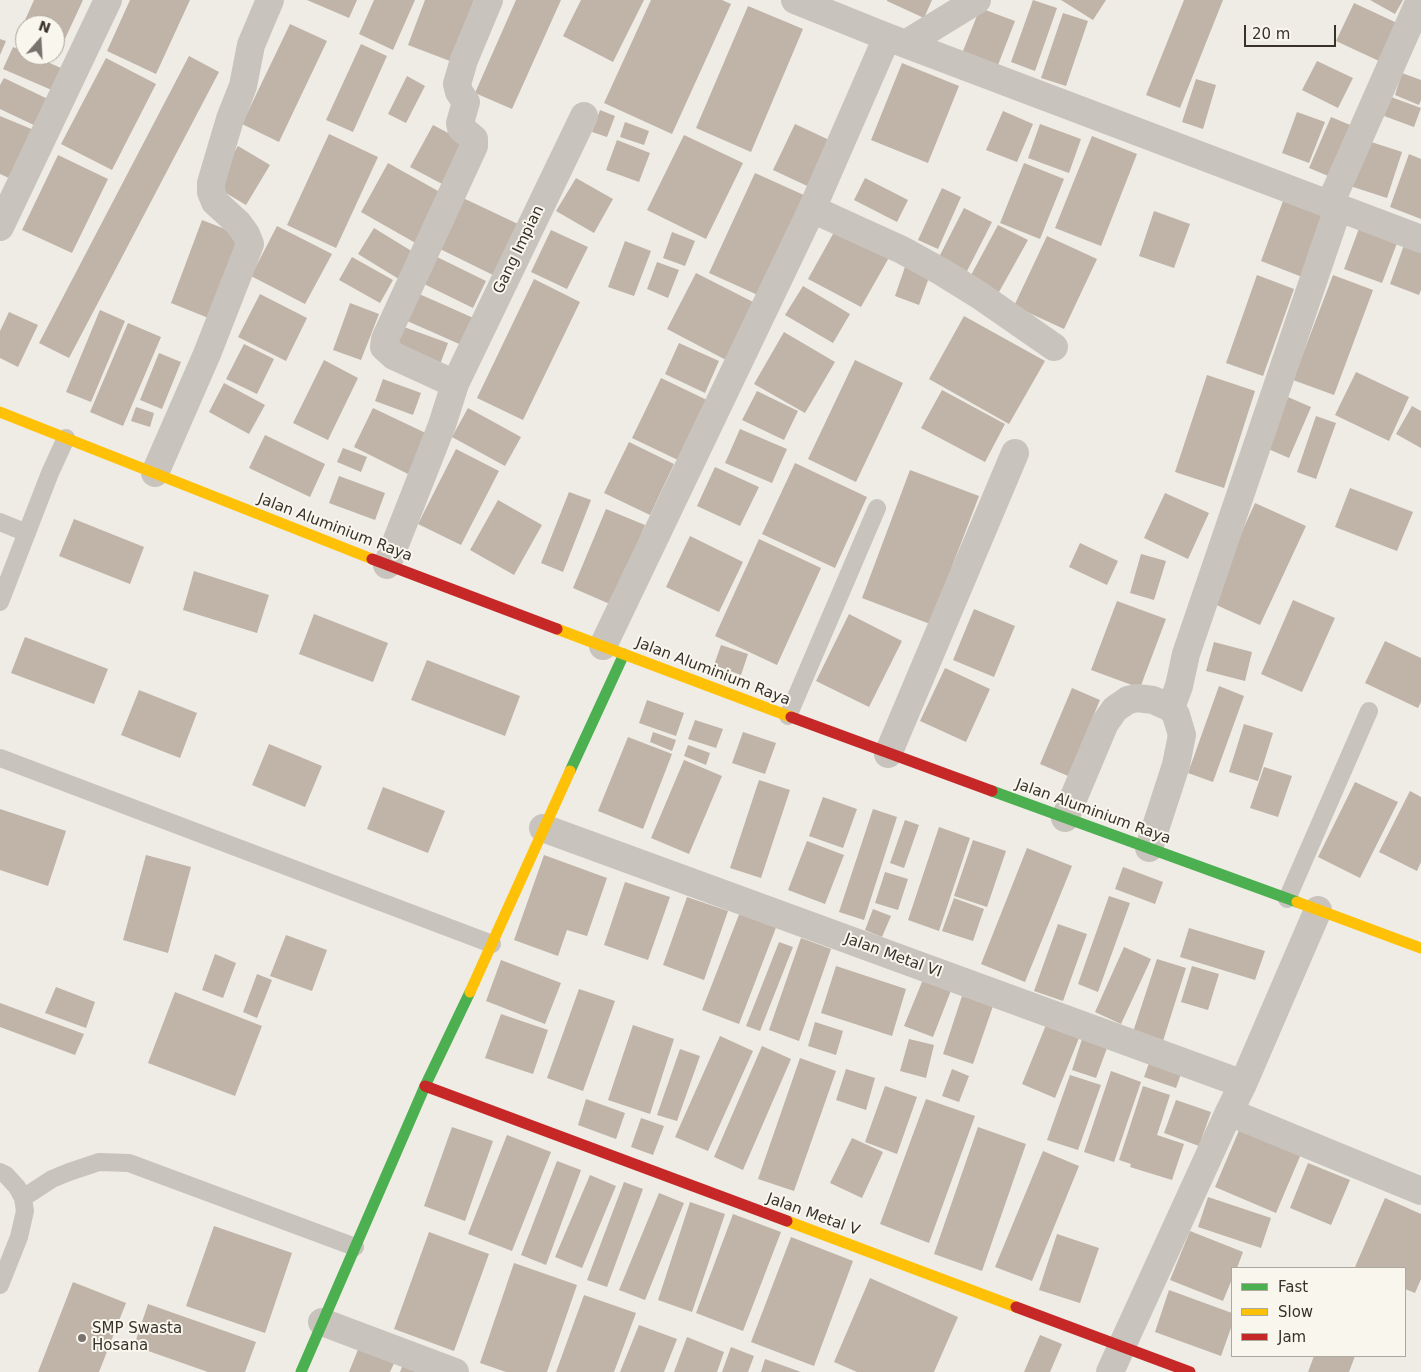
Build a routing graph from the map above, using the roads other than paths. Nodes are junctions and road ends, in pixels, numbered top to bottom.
1 (108, 0) edge
2 (270, 0) edge
3 (489, 0) edge
4 (977, 0) edge
5 (1420, 0) edge
6 (804, 2) edge
7 (897, 40) junction
8 (584, 116) dead end
9 (1334, 206) junction
10 (812, 209) junction
11 (0, 227) edge
12 (1421, 239) edge
13 (1054, 347) dead end
14 (455, 384) junction
15 (0, 412) edge
16 (66, 438) junction
17 (1015, 454) dead end
18 (155, 473) junction
19 (877, 508) dead end
20 (0, 522) edge
21 (27, 533) junction
22 (387, 565) junction
23 (0, 602) edge
24 (614, 650) junction
25 (1171, 708) junction
26 (1370, 711) dead end
27 (788, 716) junction
28 (888, 754) junction
29 (0, 758) edge
30 (1064, 818) junction
31 (543, 828) junction
32 (1149, 848) junction
33 (1287, 899) junction
34 (1318, 910) junction
35 (492, 944) junction
36 (1421, 948) edge
37 (1243, 1084) junction
38 (425, 1086) junction
39 (1229, 1112) junction
40 (0, 1172) edge
41 (1421, 1191) edge
42 (23, 1198) junction
43 (355, 1247) junction
44 (0, 1285) edge
45 (322, 1322) junction
46 (1120, 1346) junction
47 (301, 1372) edge
48 (455, 1372) edge
49 (1110, 1372) edge
50 (1190, 1372) edge

1 - 11 street
2 - 18 street
3 - 14 street
4 - 7 street
5 - 9 street
6 - 7 street
7 - 9 street
7 - 10 street
8 - 14 street, Gang Impian
9 - 12 street
9 - 25 street
10 - 13 street
10 - 24 street
14 - 22 street, Gang Impian
15 - 16 street, Jalan Aluminium Raya
16 - 18 street, Jalan Aluminium Raya
16 - 21 lane
17 - 28 street
18 - 22 street, Jalan Aluminium Raya
19 - 27 lane
20 - 21 lane
21 - 23 lane
22 - 24 street, Jalan Aluminium Raya
24 - 27 street, Jalan Aluminium Raya
24 - 31 street
25 - 30 street
25 - 32 street
26 - 33 lane
27 - 28 street, Jalan Aluminium Raya
28 - 30 street, Jalan Aluminium Raya
29 - 35 lane
30 - 32 street, Jalan Aluminium Raya
31 - 35 street
31 - 37 street, Jalan Metal VI
32 - 33 street, Jalan Aluminium Raya
33 - 34 street, Jalan Aluminium Raya
34 - 36 street, Jalan Aluminium Raya
34 - 37 street
35 - 38 street
37 - 39 street
38 - 43 street
38 - 46 street, Jalan Metal V
39 - 41 street
39 - 46 street
40 - 42 lane
42 - 43 lane
42 - 44 lane
43 - 45 street
45 - 47 street
45 - 48 street
46 - 49 street
46 - 50 street, Jalan Metal V

